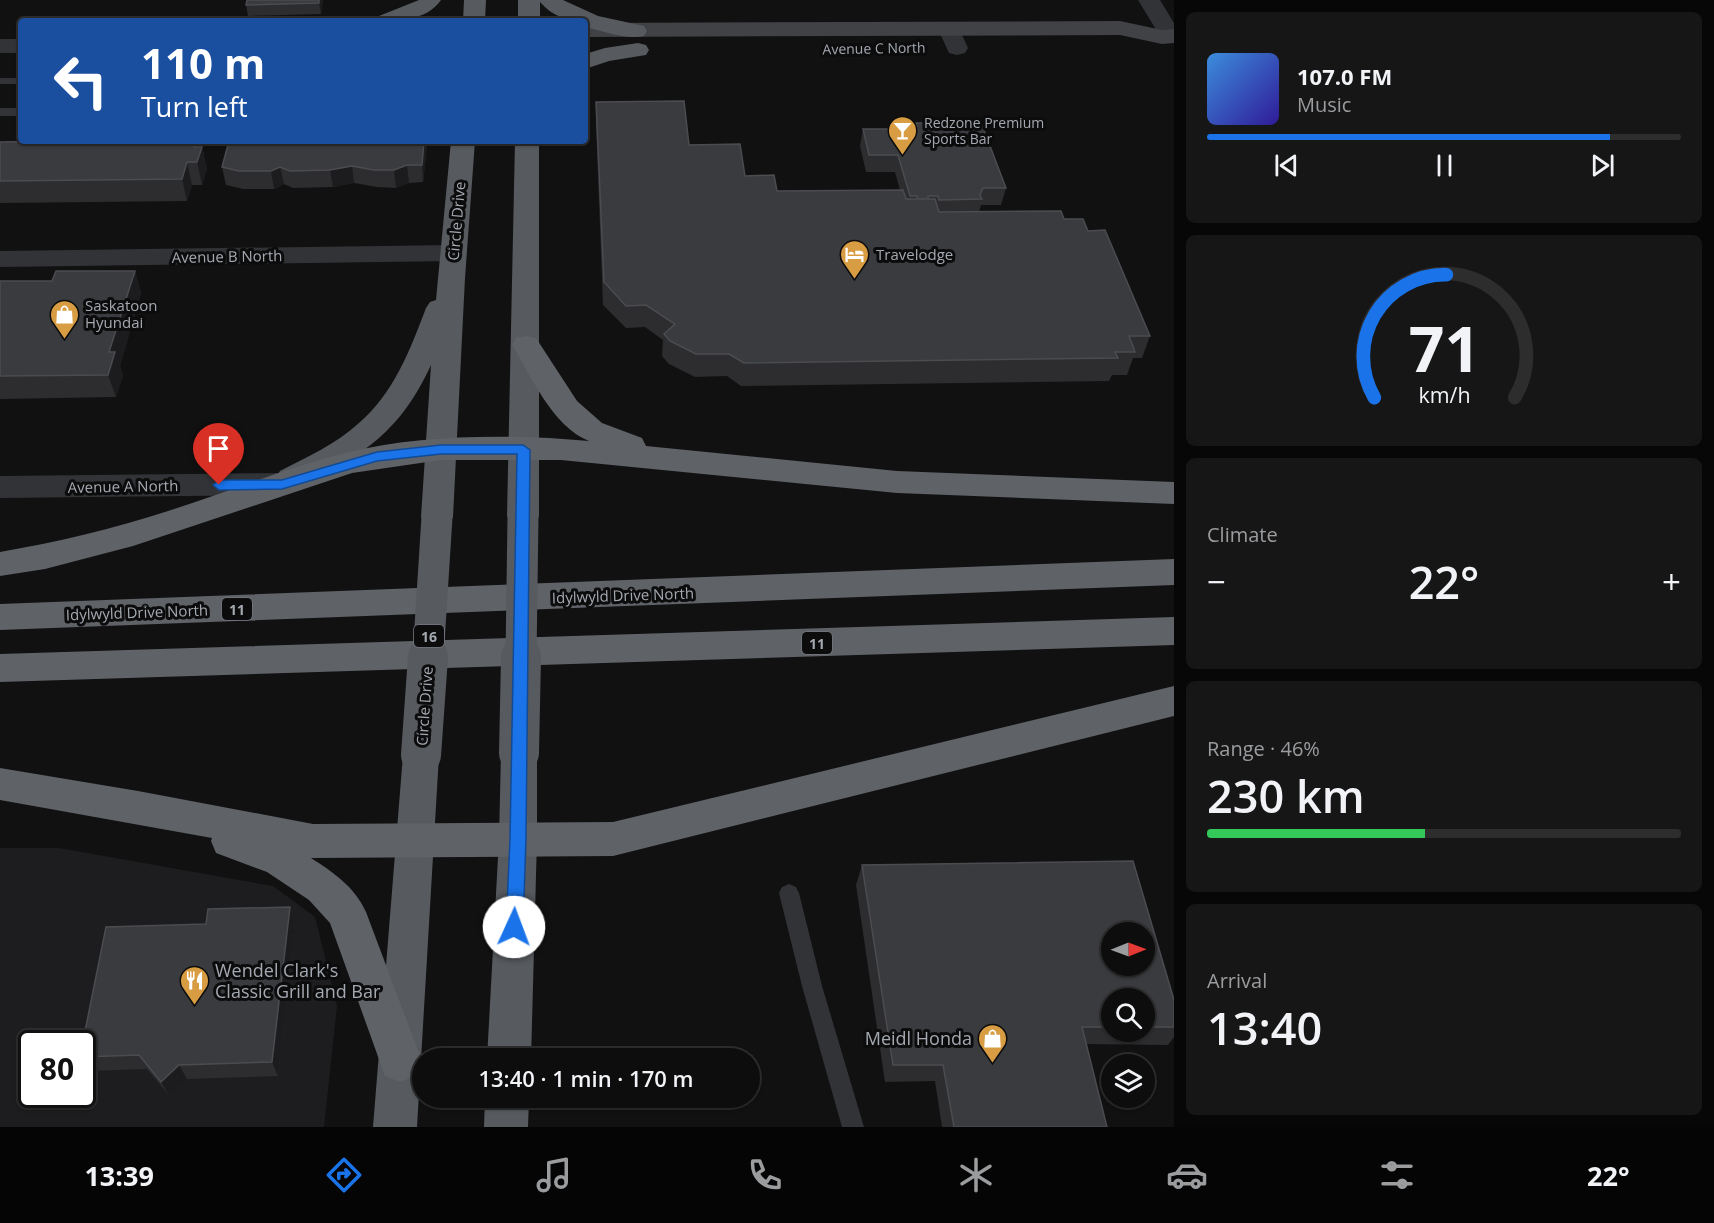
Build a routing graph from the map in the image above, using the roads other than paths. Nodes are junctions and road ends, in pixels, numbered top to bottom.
1 (430, 0) edge
2 (475, 0) edge
3 (529, 0) edge
4 (549, 0) edge
5 (1149, 0) edge
6 (394, 18) edge
7 (474, 18) edge
8 (529, 18) edge
9 (584, 18) edge
10 (588, 19) edge
11 (588, 31) edge
12 (1170, 38) edge
13 (637, 40) junction
14 (0, 46) edge
15 (18, 46) edge
16 (588, 50) edge
17 (588, 61) edge
18 (0, 81) edge
19 (18, 81) edge
20 (0, 112) edge
21 (18, 112) edge
22 (463, 144) edge
23 (527, 144) edge
24 (0, 260) edge
25 (453, 266) junction
26 (526, 345) junction
27 (441, 449) junction
28 (523, 450) junction
29 (660, 458) junction
30 (282, 484) junction
31 (0, 487) edge
32 (1171, 489) edge
33 (0, 564) edge
34 (1174, 572) edge
35 (0, 617) edge
36 (1168, 631) edge
37 (0, 668) edge
38 (1174, 701) edge
39 (0, 784) edge
40 (138, 807) junction
41 (518, 839) junction
42 (415, 841) junction
43 (789, 893) dead end
44 (509, 1048) edge
45 (400, 1061) junction
46 (507, 1108) edge
47 (395, 1127) edge
48 (506, 1127) edge
49 (853, 1127) edge

1 - 6 highway
2 - 7 highway
3 - 8 highway
4 - 9 highway
5 - 12 street
10 - 13 highway
11 - 13 main road, Avenue C North
12 - 13 main road, Avenue C North
13 - 16 main road, Avenue C North
13 - 17 highway
14 - 15 street
18 - 19 lane
20 - 21 lane
22 - 25 highway, Circle Drive
23 - 26 highway
24 - 25 street, Avenue B North
25 - 27 highway, Circle Drive
25 - 30 highway
26 - 28 highway
26 - 29 highway
27 - 28 highway
27 - 30 highway
27 - 42 highway, Circle Drive / 16, bridge
28 - 29 highway
28 - 41 highway, bridge
29 - 32 highway
30 - 31 street, Avenue A North
30 - 33 highway
34 - 35 highway, Idylwyld Drive North / 11
36 - 37 highway, 11
38 - 41 highway
39 - 40 highway
40 - 42 highway
40 - 45 highway
41 - 42 highway
41 - 44 highway
42 - 45 highway, Circle Drive / 16
43 - 49 lane
45 - 47 highway, Circle Drive / 16
46 - 48 highway

